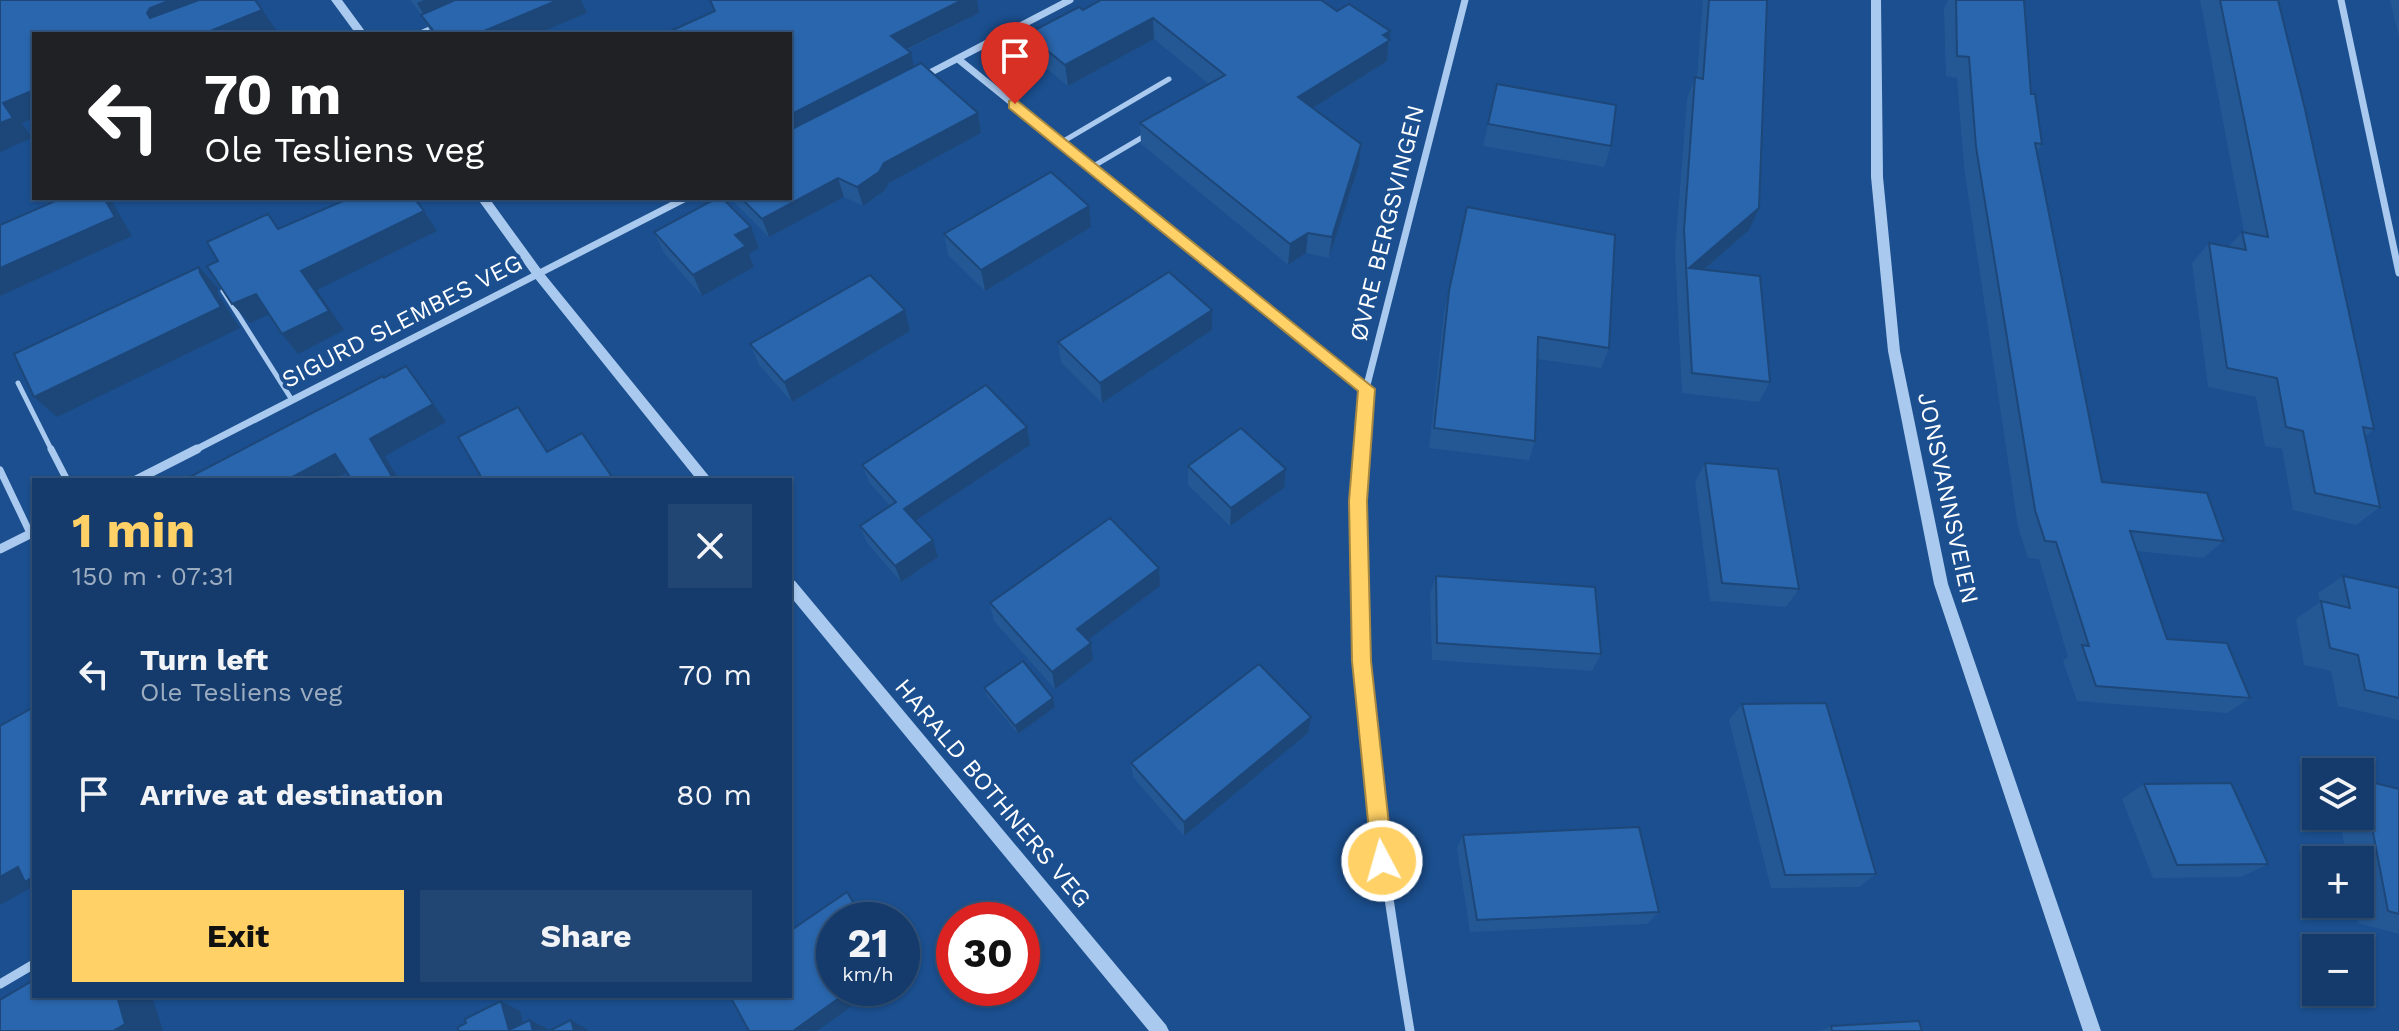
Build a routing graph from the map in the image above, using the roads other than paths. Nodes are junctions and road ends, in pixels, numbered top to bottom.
1 (336, 0) edge
2 (1465, 0) edge
3 (1876, 0) edge
4 (2341, 0) edge
5 (1066, 1) edge
6 (445, 23) edge
7 (360, 32) edge
8 (423, 32) edge
9 (958, 59) junction
10 (1169, 79) dead end
11 (916, 80) edge
12 (1155, 130) edge
13 (1062, 142) junction
14 (1092, 167) junction
15 (484, 200) edge
16 (682, 200) edge
17 (2399, 273) edge
18 (538, 274) junction
19 (223, 291) edge
20 (18, 383) edge
21 (1366, 389) junction
22 (292, 400) junction
23 (0, 470) edge
24 (66, 478) edge
25 (140, 478) edge
26 (703, 478) edge
27 (32, 533) edge
28 (0, 549) edge
29 (792, 587) edge
30 (32, 965) edge
31 (0, 984) edge
32 (1160, 1031) edge
33 (1410, 1031) edge
34 (2092, 1031) edge

1 - 7 street
2 - 21 street, ØVRE BERGSVINGEN
3 - 34 street, JONSVANNSVEIEN
4 - 17 street
5 - 9 street
6 - 8 lane
9 - 11 street
9 - 13 street
10 - 13 lane
12 - 14 lane
13 - 14 street
14 - 21 street
15 - 18 street
16 - 18 street, SIGURD SLEMBES VEG
18 - 22 street, SIGURD SLEMBES VEG
18 - 26 street
19 - 22 lane
20 - 24 lane
21 - 33 street, ØVRE BERGSVINGEN
22 - 25 street, SIGURD SLEMBES VEG
23 - 27 lane
27 - 28 street
29 - 32 street, HARALD BOTHNERS VEG
30 - 31 street

